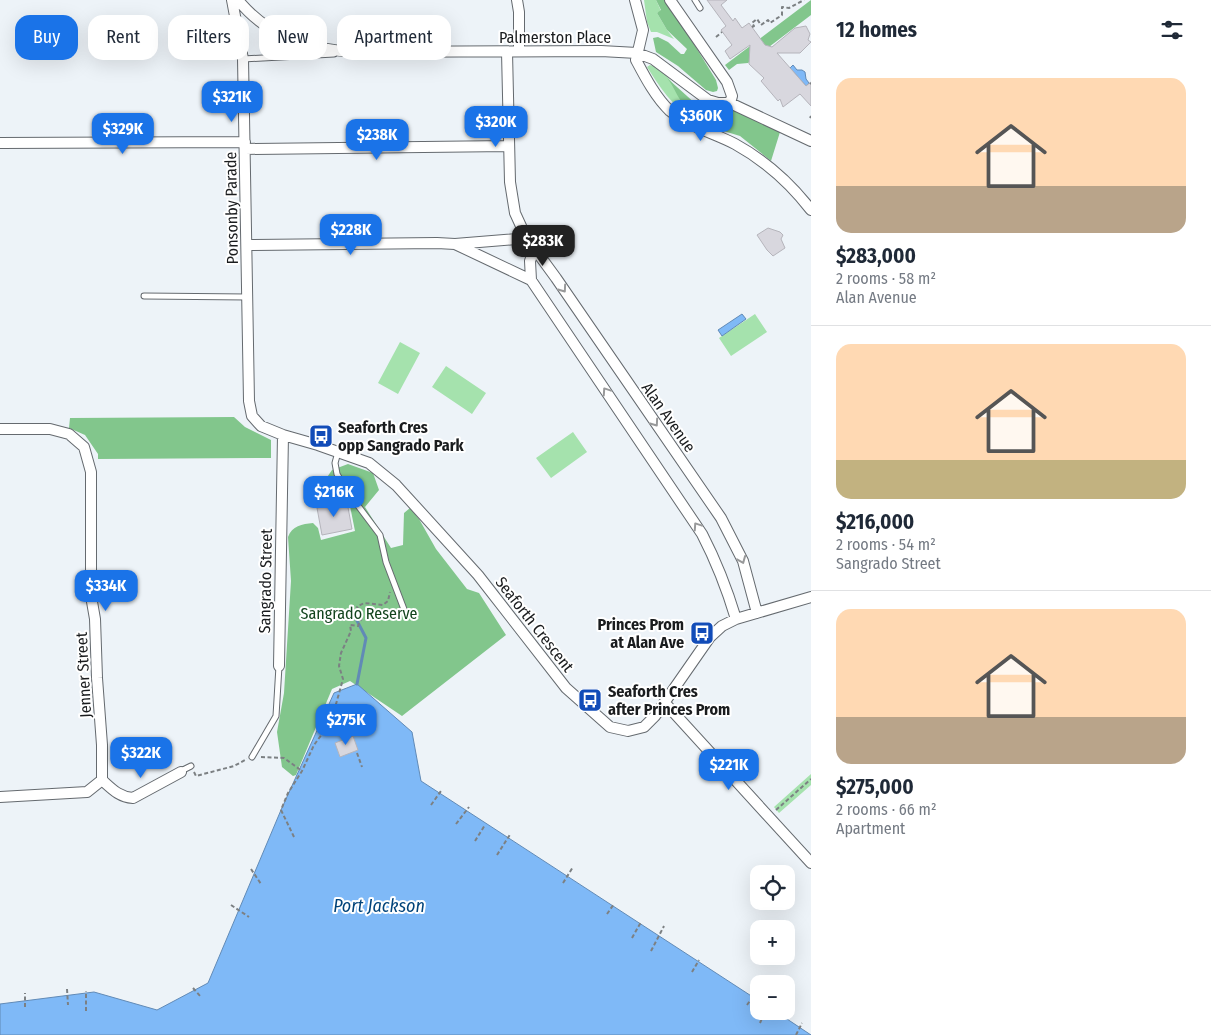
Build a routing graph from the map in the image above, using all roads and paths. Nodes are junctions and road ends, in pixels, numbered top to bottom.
1 (232, 0) edge
2 (238, 0) edge
3 (517, 0) edge
4 (636, 0) edge
5 (670, 0) edge
6 (695, 0) edge
7 (804, 0) edge
8 (700, 8) dead end
9 (235, 15) edge
10 (752, 27) dead end
11 (722, 32) dead end
12 (716, 37) dead end
13 (337, 51) edge
14 (519, 51) junction
15 (451, 52) edge
16 (507, 52) junction
17 (337, 53) edge
18 (637, 53) junction
19 (243, 60) edge
20 (249, 60) edge
21 (731, 99) junction
22 (811, 141) edge
23 (0, 143) edge
24 (245, 146) junction
25 (508, 146) junction
26 (811, 210) edge
27 (526, 237) junction
28 (455, 244) junction
29 (247, 245) junction
30 (534, 250) junction
31 (531, 280) junction
32 (144, 296) dead end
33 (248, 297) junction
34 (0, 429) edge
35 (283, 435) junction
36 (338, 452) junction
37 (395, 583) junction
38 (811, 596) edge
39 (405, 612) dead end
40 (757, 613) junction
41 (736, 619) junction
42 (279, 666) joint
43 (665, 703) junction
44 (356, 753) dead end
45 (252, 757) junction
46 (191, 766) joint
47 (362, 768) dead end
48 (302, 771) junction
49 (180, 772) joint
50 (811, 779) edge
51 (102, 780) junction
52 (441, 791) dead end
53 (0, 797) edge
54 (431, 805) dead end
55 (469, 808) dead end
56 (768, 816) junction
57 (456, 824) dead end
58 (485, 825) dead end
59 (511, 833) dead end
60 (294, 837) dead end
61 (475, 841) dead end
62 (497, 855) dead end
63 (811, 863) edge
64 (573, 867) dead end
65 (251, 869) dead end
66 (563, 883) dead end
67 (261, 884) dead end
68 (614, 904) dead end
69 (232, 905) dead end
70 (607, 914) dead end
71 (249, 917) dead end
72 (641, 922) dead end
73 (664, 926) dead end
74 (632, 938) dead end
75 (651, 951) dead end
76 (699, 960) dead end
77 (692, 972) dead end
78 (193, 988) dead end
79 (67, 989) dead end
80 (86, 991) dead end
81 (25, 993) dead end
82 (201, 997) dead end
83 (750, 1001) edge
84 (68, 1005) dead end
85 (747, 1006) dead end
86 (25, 1007) dead end
87 (86, 1011) dead end
88 (761, 1020) edge
89 (760, 1023) dead end
90 (802, 1023) dead end
91 (796, 1035) edge

1 - 9 street, Ponsonby Parade
2 - 13 street, Palmerston Place
3 - 14 street
4 - 18 street
5 - 21 street
6 - 8 lane
7 - 10 path
11 - 12 path
14 - 16 street, Palmerston Place
14 - 18 street, Palmerston Place
15 - 16 street, Palmerston Place
16 - 25 street, Alan Avenue
17 - 20 lane, Palmerston Place
18 - 21 street, Palmerston Place
18 - 26 street
19 - 24 street, Ponsonby Parade
21 - 22 street
23 - 24 street
24 - 25 street
24 - 29 street, Ponsonby Parade
25 - 27 street, Alan Avenue
27 - 28 street
27 - 30 street, Alan Avenue
28 - 29 street
28 - 31 street
29 - 33 street, Ponsonby Parade
30 - 31 street
30 -> 40 street, Alan Avenue
41 -> 31 street
32 - 33 lane
33 - 35 street, Ponsonby Parade
34 - 51 street, Jenner Street
35 - 36 street, Seaforth Crescent
35 - 42 street, Sangrado Street
36 - 37 lane
36 - 43 street, Seaforth Crescent
37 - 39 lane
37 - 48 path
38 - 40 street, Seaforth Crescent
40 - 41 street, Seaforth Crescent
41 - 43 street, Seaforth Crescent
42 - 45 lane, Sangrado Street
43 - 56 street
44 - 47 path
45 - 46 path
45 - 48 path
46 - 49 lane
48 - 60 path
49 - 51 street
50 - 56 path
51 - 53 street
52 - 54 path
55 - 57 path
56 - 63 street
58 - 61 path
59 - 62 path
64 - 66 path
65 - 67 path
68 - 70 path
69 - 71 path
72 - 74 path
73 - 75 path
76 - 77 path
78 - 82 path
79 - 84 path
80 - 87 path
81 - 86 path
83 - 85 path
88 - 89 path
90 - 91 path

